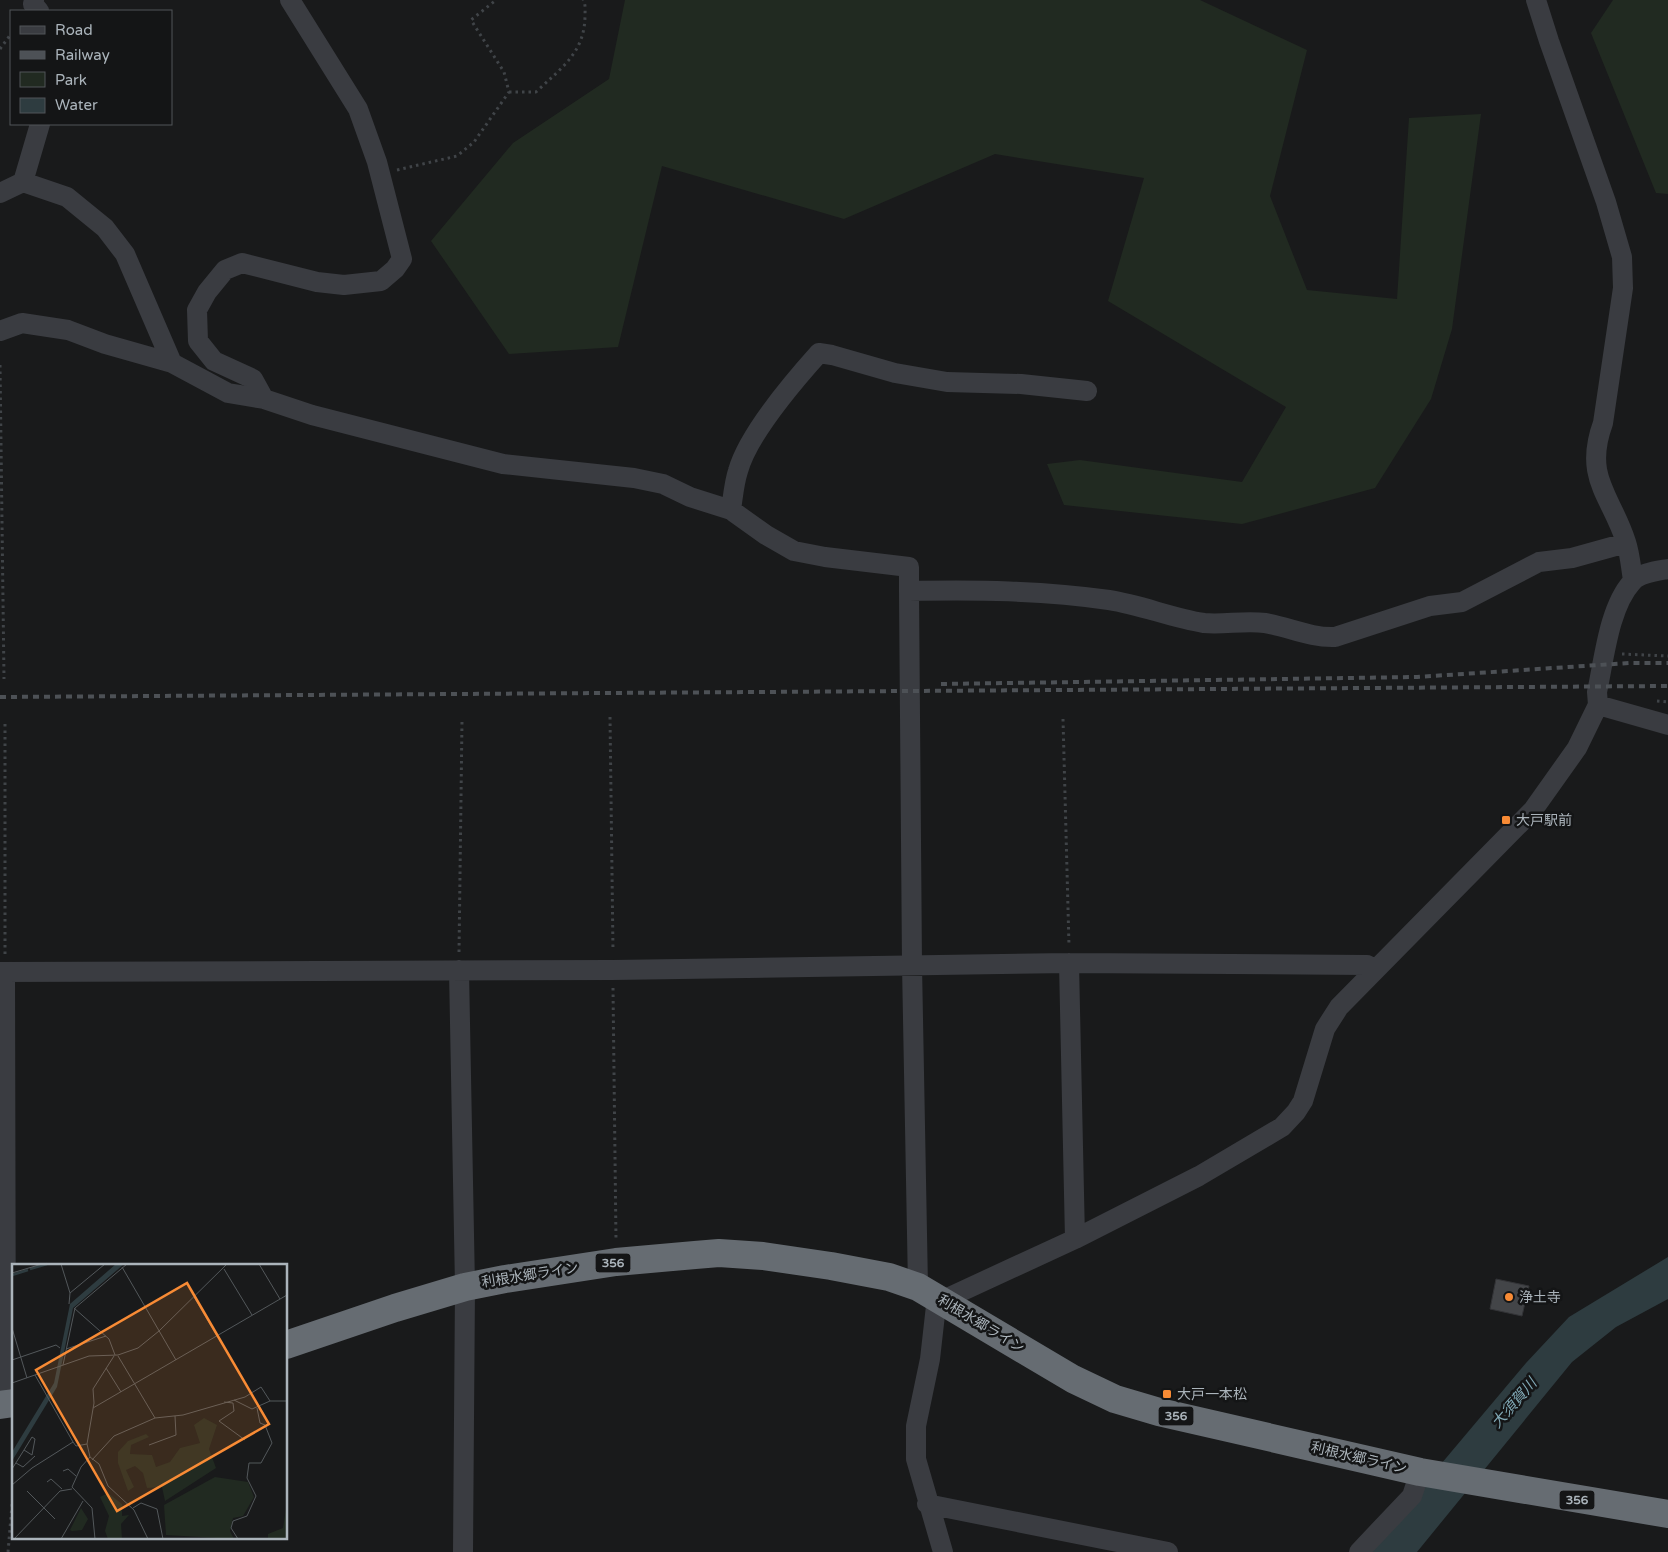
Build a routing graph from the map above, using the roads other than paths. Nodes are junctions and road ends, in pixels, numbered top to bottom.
1 (290, 0) edge
2 (1536, 0) edge
3 (40, 125) edge
4 (23, 182) junction
5 (0, 193) edge
6 (0, 331) edge
7 (172, 362) junction
8 (1087, 391) dead end
9 (264, 400) junction
10 (731, 510) junction
11 (1626, 543) junction
12 (1668, 569) edge
13 (1633, 580) junction
14 (909, 591) junction
15 (1598, 705) junction
16 (1668, 725) edge
17 (1069, 963) junction
18 (912, 965) junction
19 (1374, 969) junction
20 (459, 970) junction
21 (2, 972) edge
22 (1075, 1239) junction
23 (465, 1287) junction
24 (933, 1295) junction
25 (288, 1344) edge
26 (7, 1404) edge
27 (1425, 1473) junction
28 (927, 1504) junction
29 (1668, 1514) edge
30 (463, 1552) edge
31 (943, 1552) edge
32 (1168, 1552) edge
33 (1359, 1552) edge

1 - 9 street
2 - 11 street
3 - 4 street
4 - 5 street
4 - 7 street
6 - 7 street
7 - 9 street
8 - 10 street
9 - 10 street
10 - 14 street
11 - 13 street
11 - 14 street
12 - 13 street
13 - 15 street
14 - 18 street
15 - 16 street
15 - 19 street
17 - 18 street
17 - 19 street
17 - 22 street
18 - 20 street
18 - 24 street
19 - 22 street
20 - 21 street
20 - 23 street
21 - 26 street
22 - 24 street
23 - 24 highway, 利根水郷ライン / 356
23 - 25 highway, 利根水郷ライン / 356
23 - 30 street
24 - 27 highway, 利根水郷ライン / 356
24 - 28 street
27 - 29 highway, 利根水郷ライン / 356
27 - 33 street
28 - 31 street
28 - 32 street

